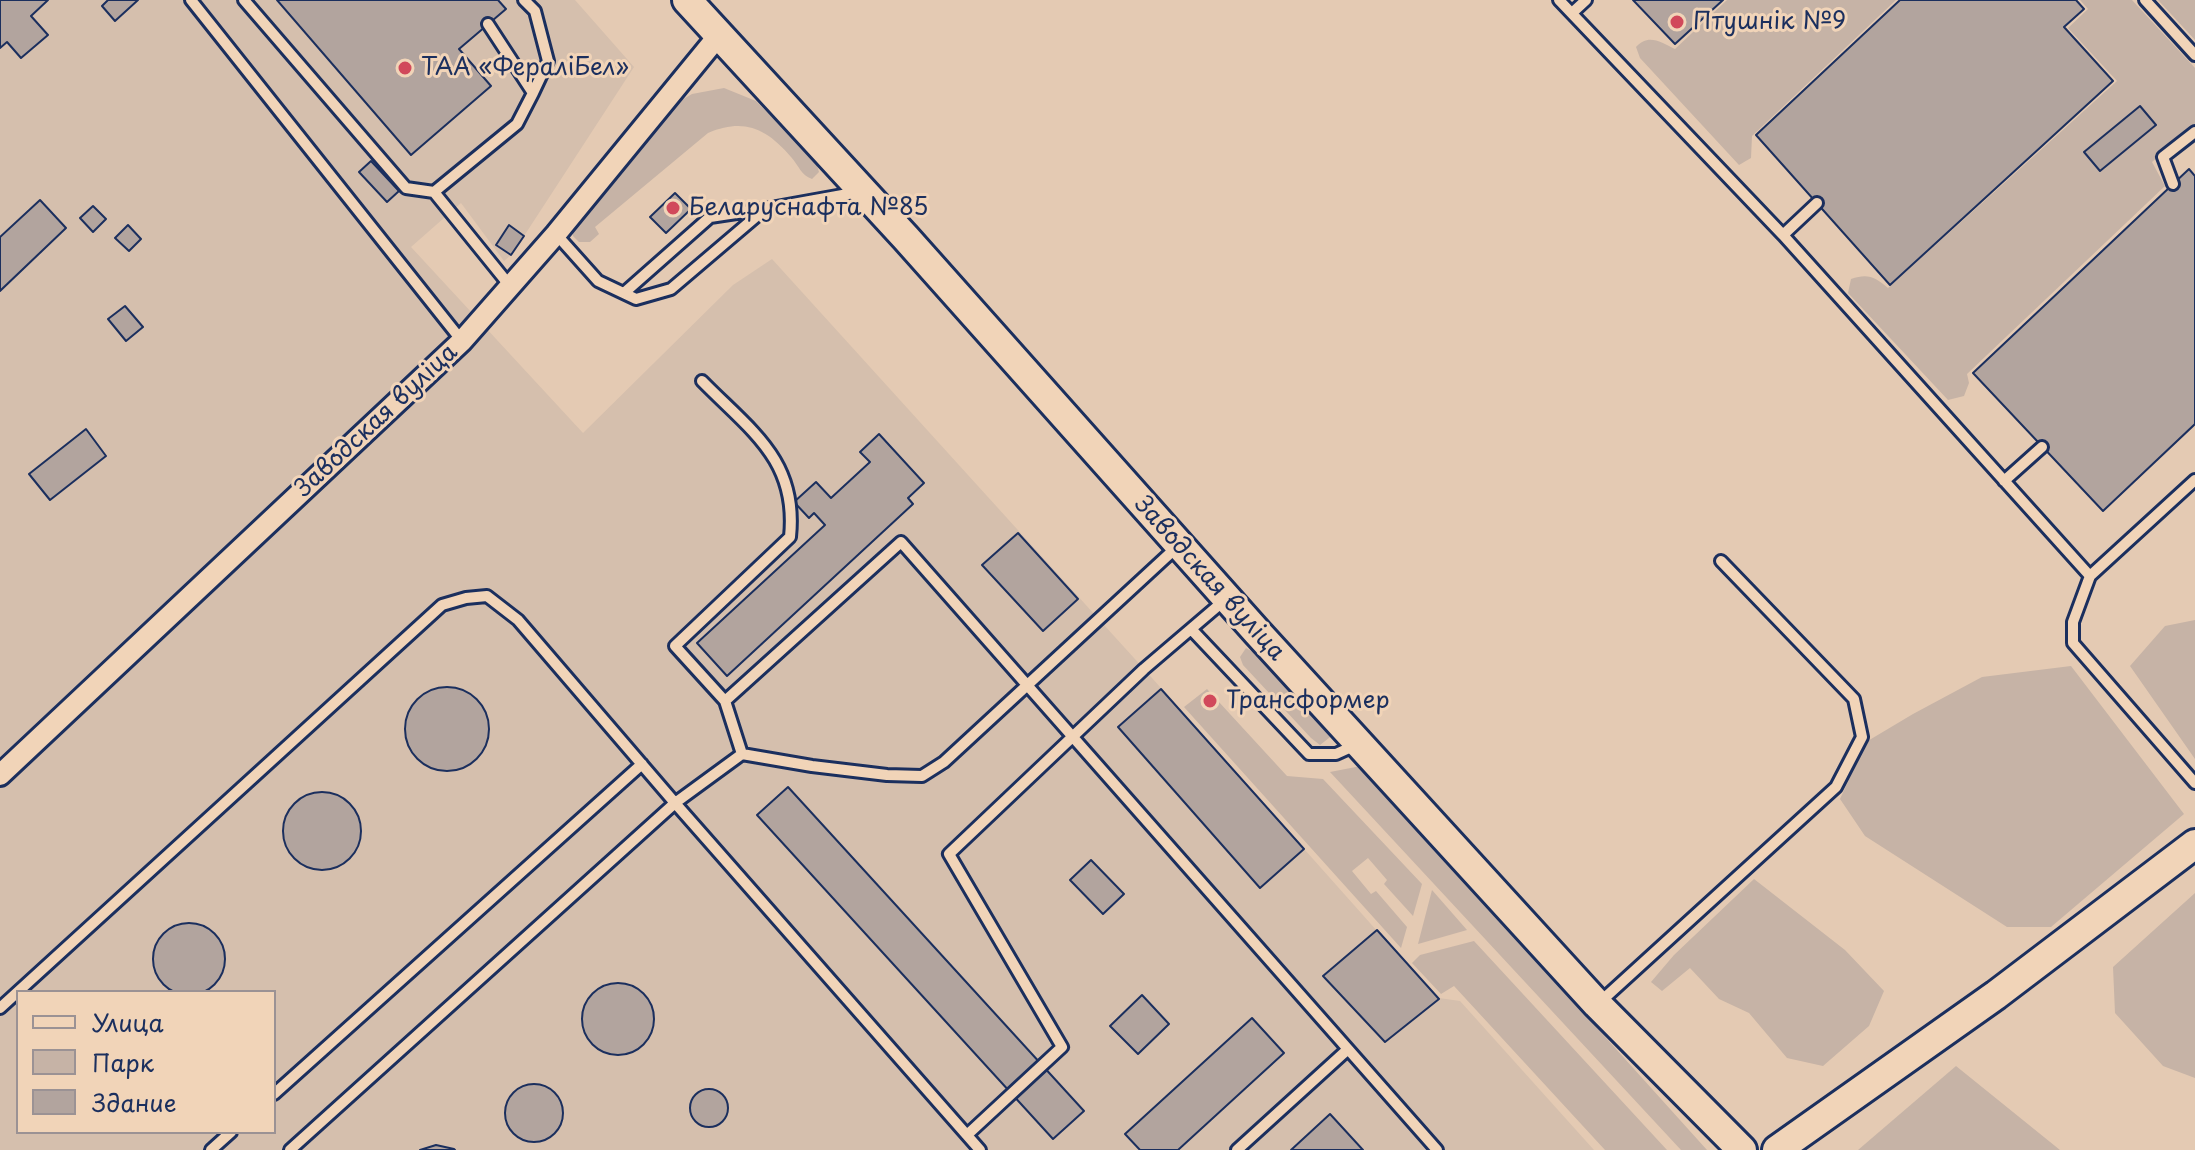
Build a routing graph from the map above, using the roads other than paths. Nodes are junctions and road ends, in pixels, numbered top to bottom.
1 (191, 0) edge
2 (244, 0) edge
3 (524, 0) edge
4 (687, 0) edge
5 (1559, 0) edge
6 (1586, 0) edge
7 (2145, 0) edge
8 (1572, 13) junction
9 (488, 24) dead end
10 (719, 35) junction
11 (2195, 55) edge
12 (533, 93) junction
13 (2195, 132) edge
14 (2173, 184) dead end
15 (861, 191) junction
16 (434, 192) junction
17 (1817, 203) dead end
18 (765, 209) junction
19 (556, 234) junction
20 (1783, 235) junction
21 (510, 286) junction
22 (624, 293) junction
23 (462, 341) junction
24 (702, 381) dead end
25 (2042, 447) dead end
26 (2195, 480) edge
27 (2004, 481) junction
28 (1180, 545) junction
29 (1721, 561) dead end
30 (2090, 576) junction
31 (1226, 598) junction
32 (1192, 630) junction
33 (1027, 686) junction
34 (725, 701) junction
35 (1072, 737) junction
36 (1359, 743) junction
37 (742, 754) junction
38 (642, 764) junction
39 (0, 775) edge
40 (2195, 783) edge
41 (675, 803) junction
42 (2195, 844) edge
43 (20, 990) edge
44 (16, 993) edge
45 (1597, 1004) junction
46 (0, 1008) edge
47 (1347, 1050) junction
48 (276, 1092) edge
49 (229, 1134) edge
50 (967, 1135) junction
51 (211, 1150) edge
52 (290, 1150) edge
53 (980, 1150) edge
54 (1237, 1150) edge
55 (1437, 1150) edge
56 (1742, 1150) edge
57 (1777, 1150) edge

1 - 23 lane
2 - 16 lane
3 - 12 lane
4 - 10 street, Заводская вуліца
5 - 8 lane
6 - 8 lane
7 - 11 lane
8 - 20 lane
9 - 12 lane
10 - 15 street, Заводская вуліца
10 - 19 street, Заводская вуліца
12 - 16 lane
13 - 14 lane
15 - 18 lane
15 - 28 street, Заводская вуліца
16 - 21 lane
17 - 20 lane
18 - 22 lane
18 - 22 lane
19 - 21 street, Заводская вуліца
19 - 22 lane
20 - 27 lane
21 - 23 street, Заводская вуліца
23 - 39 street, Заводская вуліца
24 - 34 lane
25 - 27 lane
26 - 30 lane
27 - 30 lane
28 - 31 street, Заводская вуліца
28 - 33 lane
29 - 45 lane
30 - 40 lane
31 - 32 lane
31 - 36 street, Заводская вуліца
32 - 35 lane
32 - 36 lane
33 - 34 lane
33 - 35 lane
33 - 37 lane
34 - 37 lane
35 - 47 lane
35 - 50 lane
36 - 45 street, Заводская вуліца
37 - 41 lane
38 - 41 lane
38 - 43 lane
38 - 48 lane
41 - 50 lane
41 - 52 lane
42 - 57 street
44 - 46 lane
45 - 56 street, Заводская вуліца
47 - 54 lane
47 - 55 lane
49 - 51 lane
50 - 53 lane

